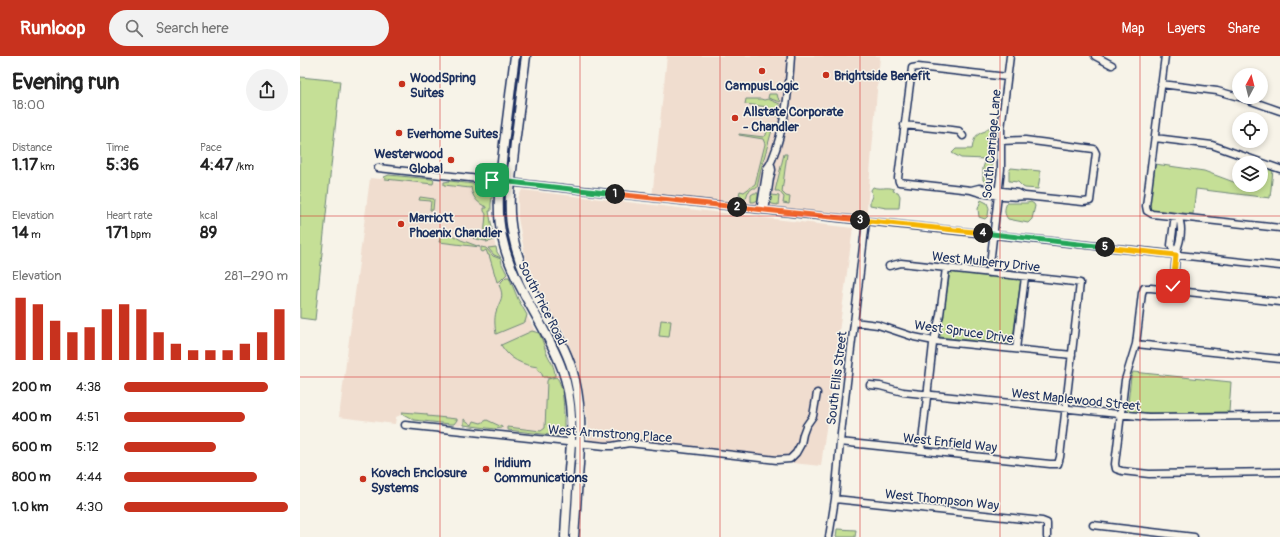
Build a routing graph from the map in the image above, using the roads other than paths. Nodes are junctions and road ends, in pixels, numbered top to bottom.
1 (526, 56) edge
2 (791, 56) edge
3 (1010, 56) edge
4 (1095, 56) edge
5 (1165, 56) edge
6 (514, 60) edge
7 (1112, 65) dead end
8 (1007, 77) junction
9 (1161, 84) junction
10 (522, 90) junction
11 (1232, 95) edge
12 (1260, 104) edge
13 (1280, 111) edge
14 (904, 125) junction
15 (963, 136) dead end
16 (1155, 138) junction
17 (1001, 141) junction
18 (378, 168) dead end
19 (1280, 169) edge
20 (500, 181) junction
21 (510, 182) junction
22 (998, 193) junction
23 (763, 210) junction
24 (1178, 217) junction
25 (866, 221) junction
26 (1280, 228) edge
27 (993, 234) junction
28 (1176, 255) junction
29 (889, 266) dead end
30 (1280, 266) edge
31 (946, 268) junction
32 (989, 273) junction
33 (1025, 277) junction
34 (517, 281) junction
35 (1173, 290) junction
36 (1280, 302) edge
37 (547, 316) junction
38 (539, 322) junction
39 (854, 322) junction
40 (934, 341) junction
41 (1136, 344) junction
42 (1016, 349) junction
43 (566, 355) junction
44 (1072, 355) junction
45 (1280, 359) edge
46 (870, 385) dead end
47 (817, 393) dead end
48 (927, 394) junction
49 (1065, 409) junction
50 (1121, 415) junction
51 (1280, 416) edge
52 (405, 424) dead end
53 (840, 442) junction
54 (571, 443) junction
55 (580, 444) junction
56 (921, 450) junction
57 (1280, 472) edge
58 (835, 499) junction
59 (1093, 525) dead end
60 (565, 537) edge
61 (574, 537) edge
62 (829, 537) edge
63 (1047, 537) edge
64 (1194, 537) edge

1 - 10 main road, South Price Road
2 - 23 street
3 - 8 street, South Carriage Lane
4 - 7 street
5 - 9 street
6 - 10 main road
6 - 20 main road, South Price Road
8 - 14 street
8 - 17 street, South Carriage Lane
9 - 11 street
9 - 16 street
10 - 21 main road, South Price Road
12 - 13 street
14 - 15 street
14 - 22 street
16 - 19 street
16 - 24 street
17 - 22 street, South Carriage Lane
17 - 22 street
18 - 20 street
20 - 21 street
20 - 34 main road, South Price Road
21 - 23 street
21 - 37 main road, South Price Road
22 - 27 street, South Carriage Lane
23 - 25 street
24 - 26 street
24 - 28 street
25 - 27 street
25 - 39 street, South Ellis Street
27 - 28 street
27 - 32 street, South Carriage Lane
28 - 30 street
28 - 35 street
29 - 31 street, West Mulberry Drive
31 - 32 street, West Mulberry Drive
31 - 40 street
32 - 33 street, West Mulberry Drive
33 - 42 street
33 - 44 street, West Mulberry Drive
34 - 37 main road
34 - 38 main road, South Price Road
35 - 36 street
35 - 41 street
37 - 43 main road, South Price Road
38 - 43 main road
38 - 54 main road, South Price Road
39 - 40 street, West Spruce Drive
39 - 53 street, South Ellis Street
40 - 42 street, West Spruce Drive
40 - 48 street
41 - 45 street
41 - 50 street
42 - 44 street, West Spruce Drive
43 - 55 main road, South Price Road
44 - 49 street
46 - 48 street, West Maplewood Street
47 - 55 street, West Armstrong Place
48 - 49 street, West Maplewood Street
48 - 56 street
49 - 50 street, West Maplewood Street
49 - 56 street, West Enfield Way
50 - 51 street, West Maplewood Street
50 - 57 street
52 - 54 street, West Armstrong Place
53 - 56 street, West Enfield Way
53 - 58 street, South Ellis Street
54 - 55 street, West Armstrong Place
54 - 60 main road, South Price Road
55 - 61 main road, South Price Road
58 - 62 street, South Ellis Street
58 - 63 street, West Thompson Way
59 - 64 street

